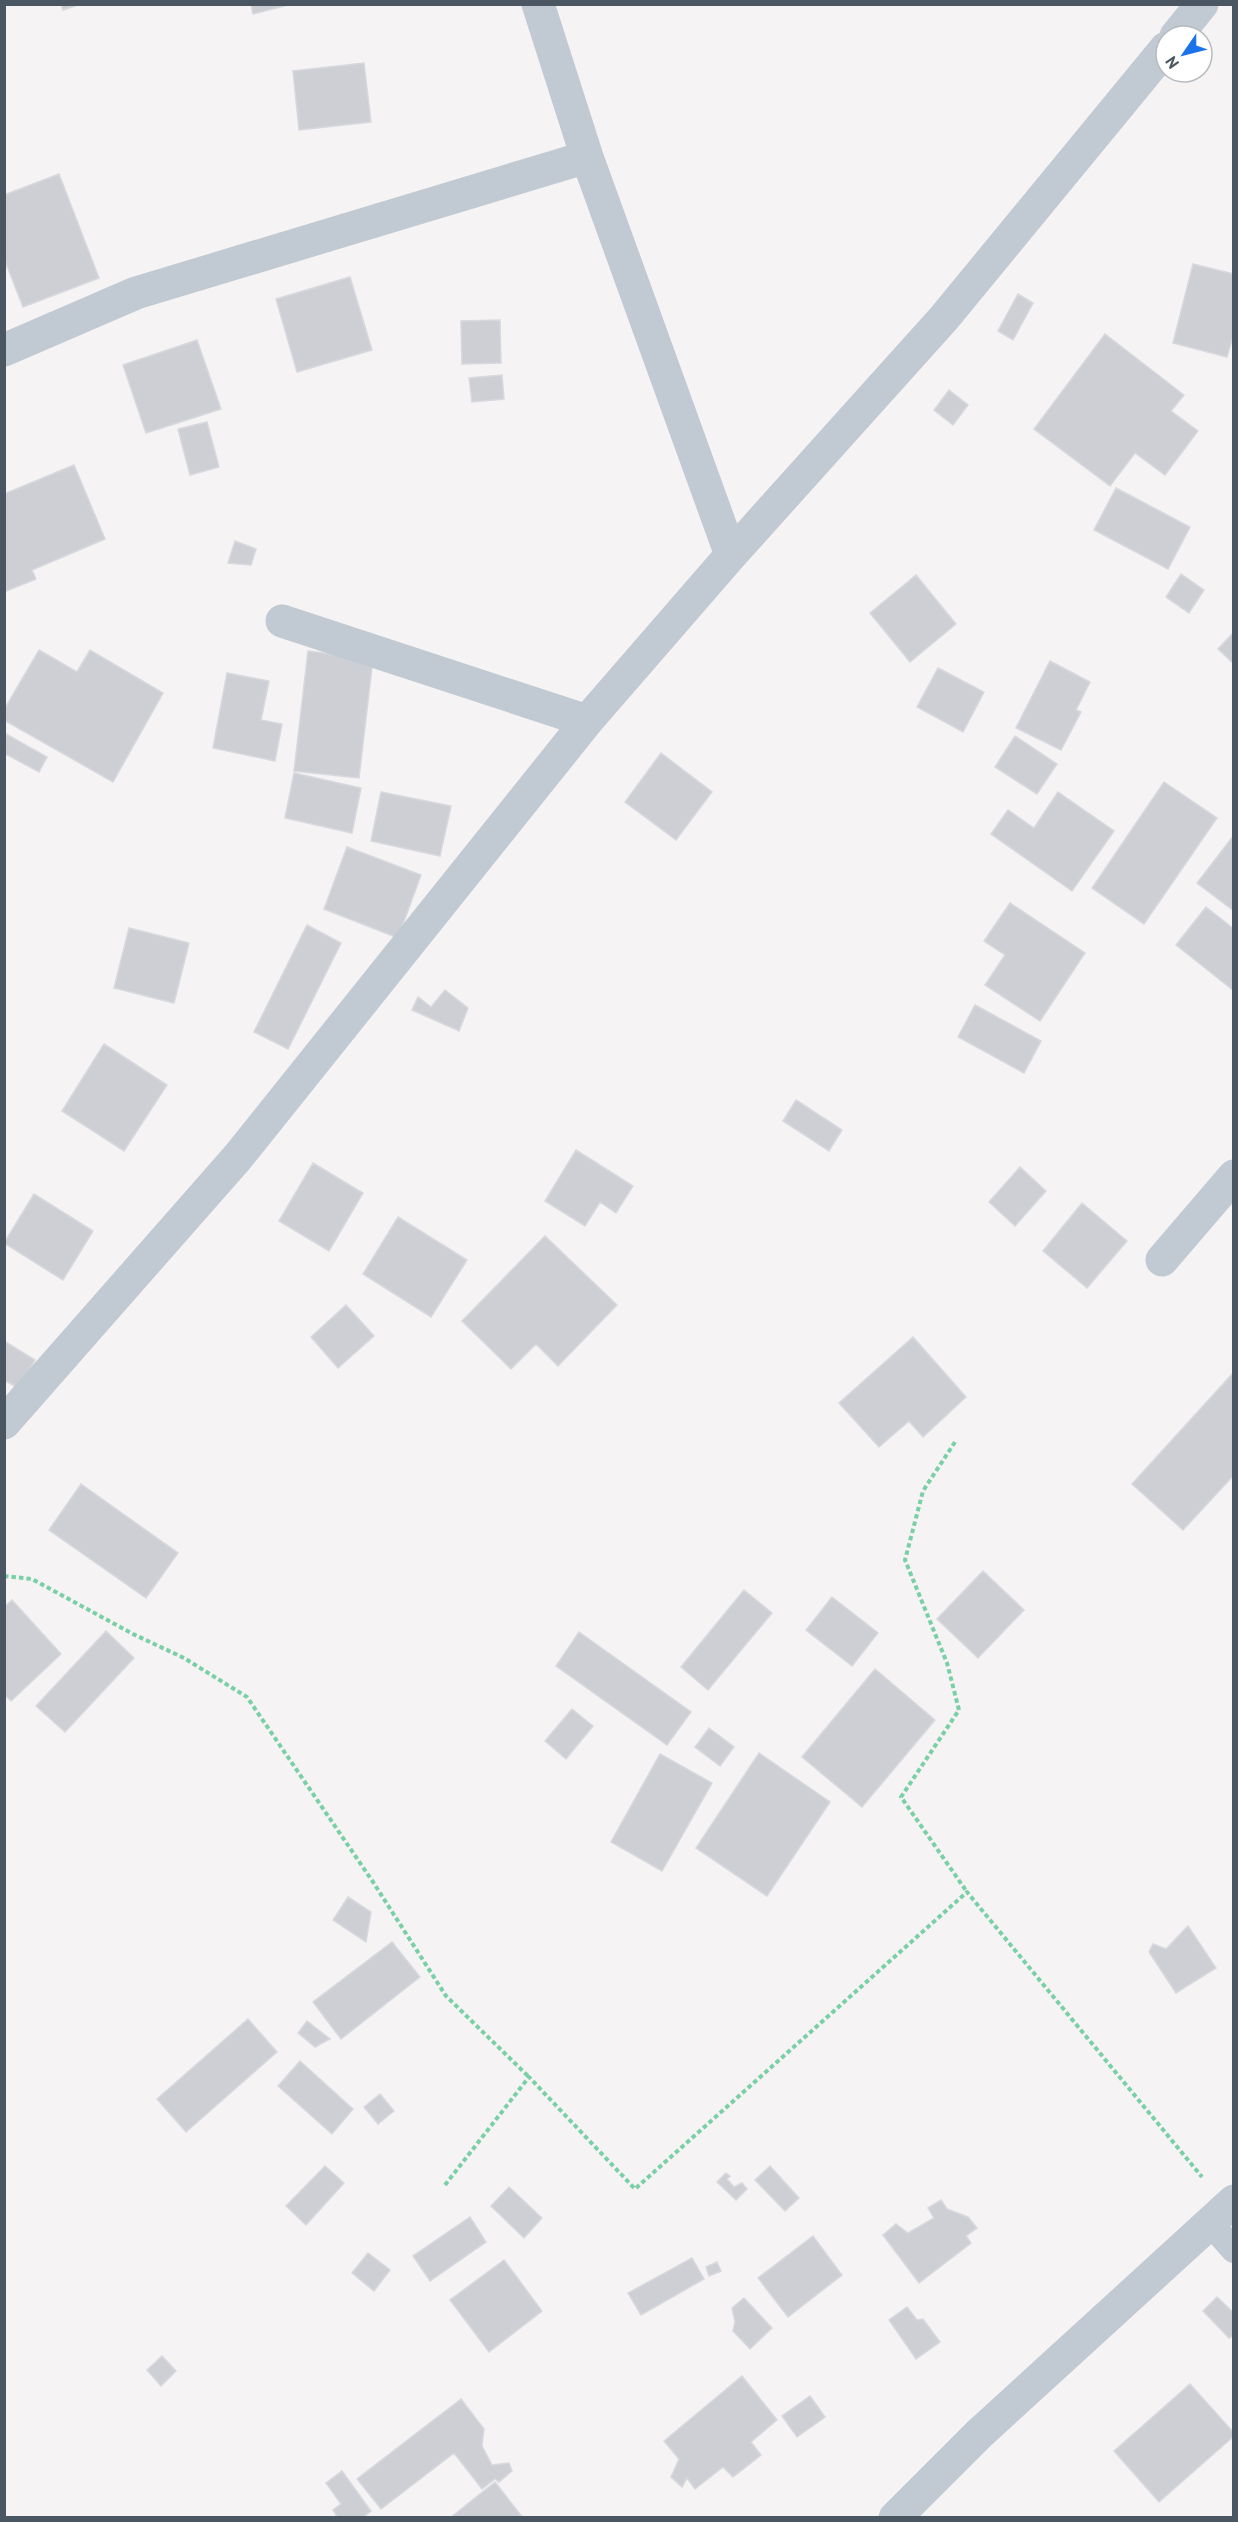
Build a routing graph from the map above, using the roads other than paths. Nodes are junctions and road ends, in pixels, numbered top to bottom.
1 (538, 4) edge
2 (1202, 4) edge
3 (1186, 24) edge
4 (1154, 63) edge
5 (587, 157) junction
6 (4, 350) edge
7 (731, 555) junction
8 (282, 621) dead end
9 (587, 721) junction
10 (1233, 1176) edge
11 (1162, 1260) dead end
12 (4, 1423) edge
13 (1224, 2211) edge
14 (1233, 2250) edge
15 (895, 2517) edge

1 - 5 street
2 - 3 street
4 - 7 street
5 - 6 street
5 - 7 street
7 - 9 street
8 - 9 street
9 - 12 street
10 - 11 street
13 - 14 lane
13 - 15 street

